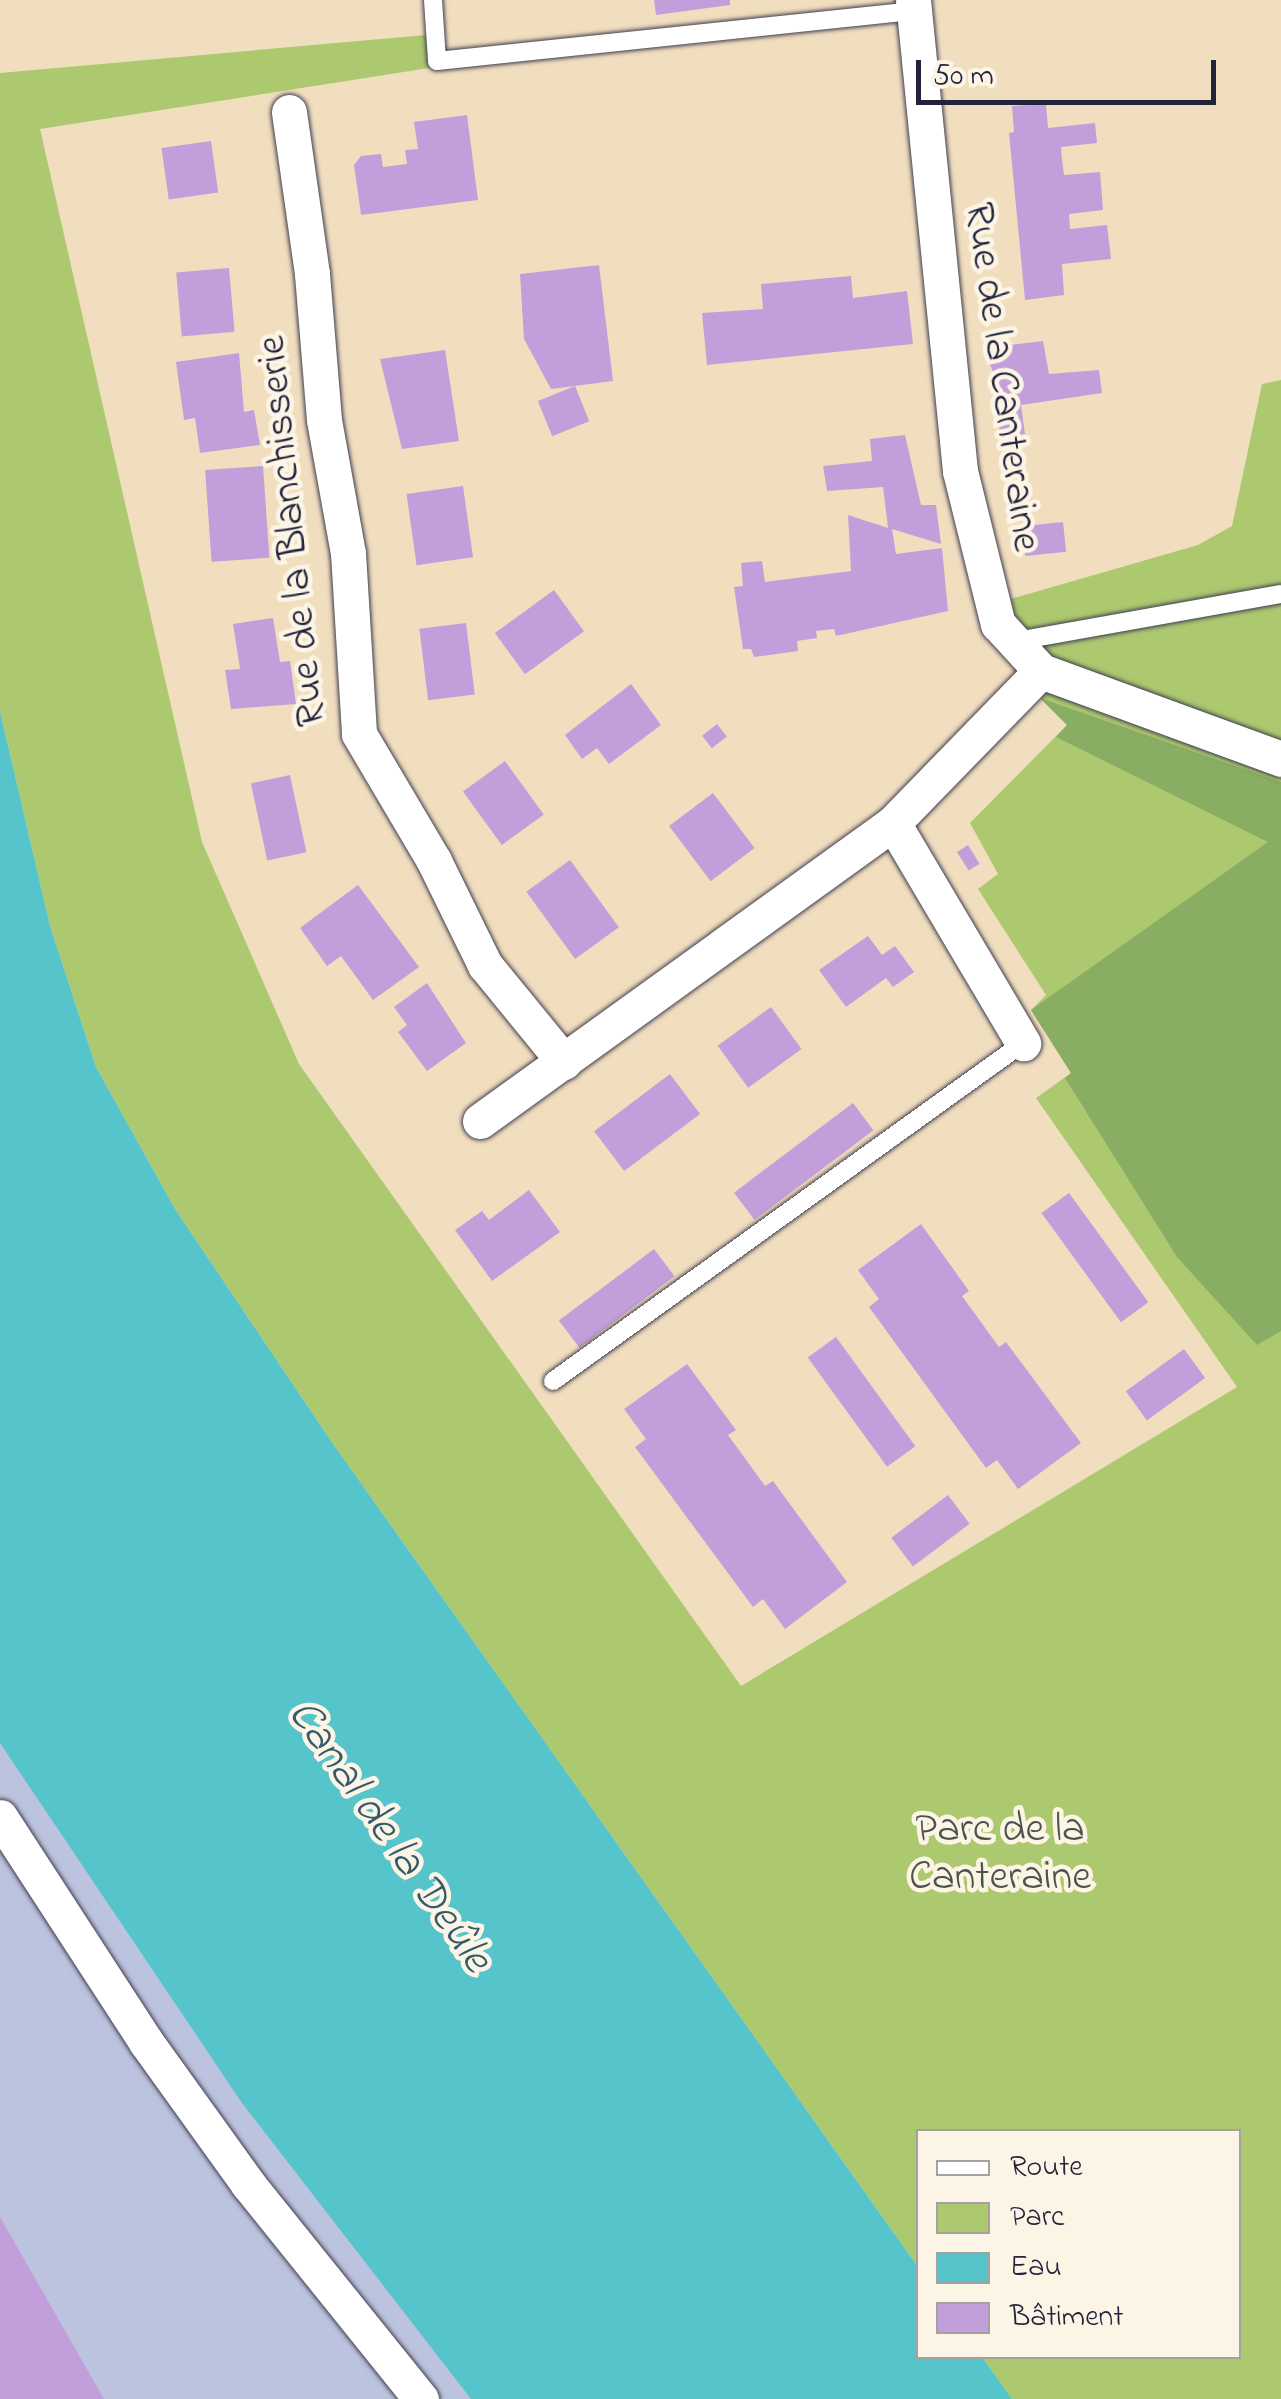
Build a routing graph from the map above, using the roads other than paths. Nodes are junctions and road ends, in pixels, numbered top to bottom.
1 (432, 0) edge
2 (913, 6) edge
3 (289, 112) dead end
4 (1281, 594) edge
5 (1009, 642) junction
6 (1041, 671) junction
7 (1281, 759) edge
8 (893, 823) junction
9 (1023, 1043) joint
10 (564, 1062) junction
11 (480, 1121) dead end
12 (553, 1381) dead end
13 (0, 1817) edge
14 (421, 2399) edge

1 - 2 lane
2 - 5 street, Rue de la Canteraine
3 - 10 street, Rue de la Blanchisserie
4 - 5 lane
5 - 6 street, Rue de la Canteraine
6 - 7 street, Rue de la Canteraine
6 - 8 street
8 - 9 street
8 - 10 street
9 - 12 lane
10 - 11 street
13 - 14 street

